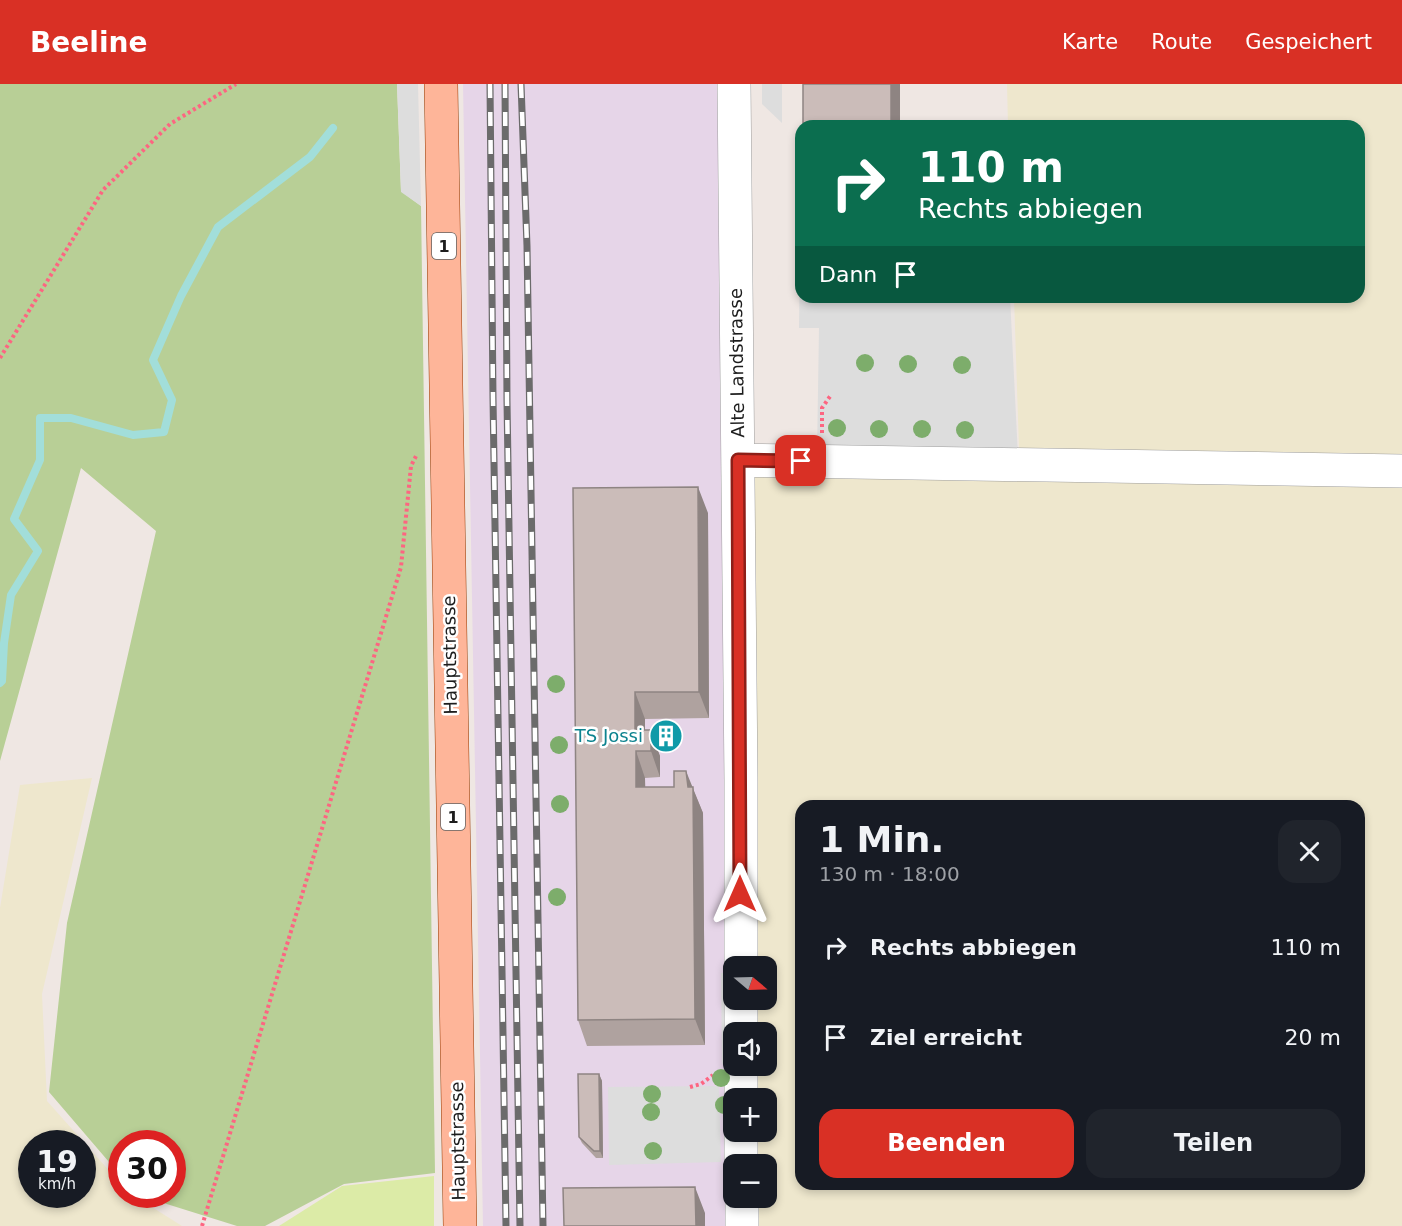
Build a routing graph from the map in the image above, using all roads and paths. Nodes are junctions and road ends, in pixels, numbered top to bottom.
1 (236, 84) edge
2 (441, 84) edge
3 (734, 84) edge
4 (0, 358) edge
5 (831, 395) dead end
6 (421, 446) dead end
7 (738, 460) junction
8 (822, 461) junction
9 (1402, 471) edge
10 (741, 956) edge
11 (742, 1208) edge
12 (202, 1226) edge
13 (460, 1226) edge
14 (742, 1226) edge

1 - 4 path
2 - 13 main road, Hauptstrasse / 1
3 - 7 street, Alte Landstrasse
5 - 8 path
6 - 12 path
7 - 8 street
7 - 10 street, Alte Landstrasse
8 - 9 street
11 - 14 street

